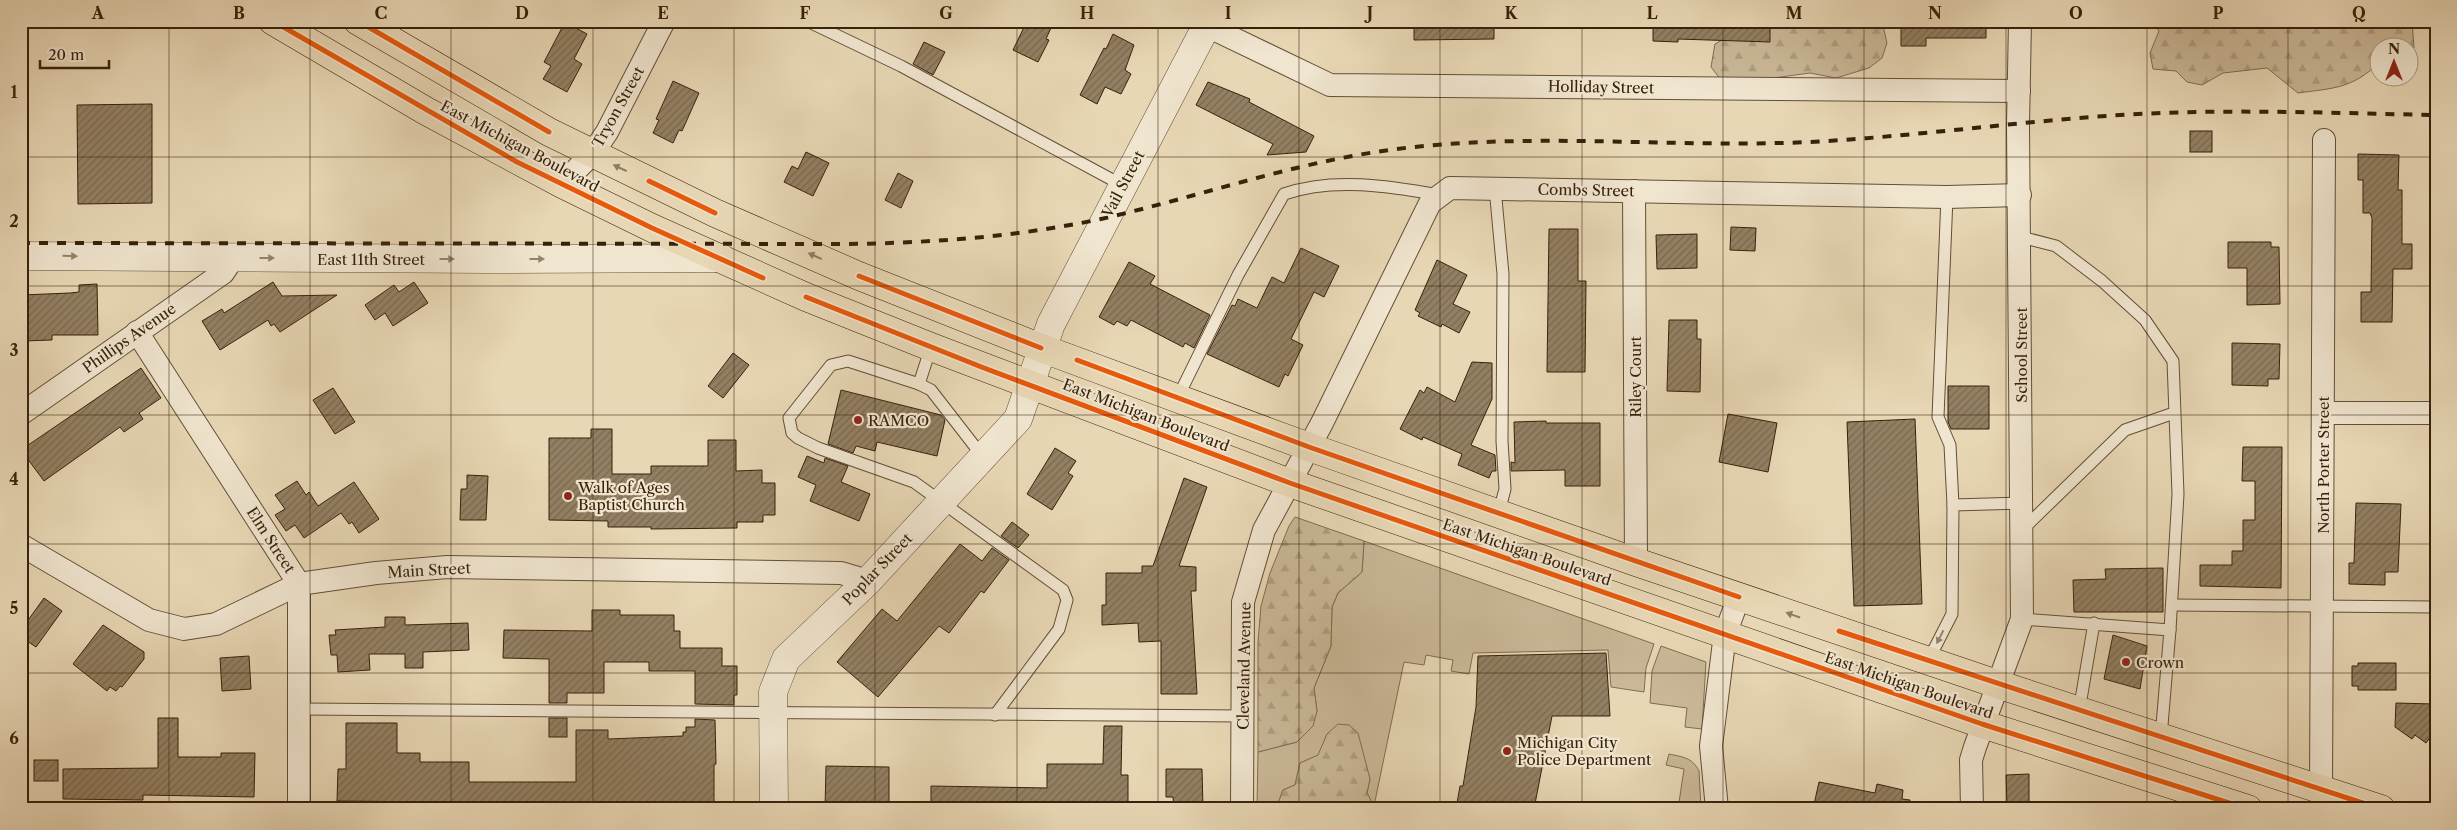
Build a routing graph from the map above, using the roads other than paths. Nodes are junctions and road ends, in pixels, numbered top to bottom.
1 (272, 21) edge
2 (358, 21) edge
3 (664, 21) edge
4 (807, 21) edge
5 (2020, 21) edge
6 (1204, 23) edge
7 (2019, 91) junction
8 (2324, 140) dead end
9 (592, 154) junction
10 (562, 184) junction
11 (1122, 185) junction
12 (1495, 188) junction
13 (1634, 191) junction
14 (1440, 195) junction
15 (2020, 195) junction
16 (1947, 197) junction
17 (2020, 237) junction
18 (21, 256) edge
19 (232, 258) junction
20 (721, 258) junction
21 (137, 332) junction
22 (930, 347) junction
23 (1041, 348) junction
24 (918, 384) junction
25 (1031, 384) junction
26 (1178, 396) junction
27 (22, 412) edge
28 (2324, 412) junction
29 (2436, 412) edge
30 (2174, 413) junction
31 (1309, 447) junction
32 (983, 457) junction
33 (1290, 483) junction
34 (942, 501) junction
35 (2022, 503) junction
36 (1952, 505) junction
37 (1499, 512) junction
38 (2022, 530) junction
39 (21, 545) edge
40 (1636, 562) junction
41 (868, 581) junction
42 (299, 584) junction
43 (1739, 597) junction
44 (2172, 605) junction
45 (2322, 606) junction
46 (2436, 607) edge
47 (2022, 619) junction
48 (2094, 623) junction
49 (2170, 630) junction
50 (1725, 634) junction
51 (1928, 661) junction
52 (1997, 684) junction
53 (299, 709) junction
54 (2078, 711) junction
55 (772, 713) junction
56 (995, 714) junction
57 (1242, 716) junction
58 (1982, 724) junction
59 (2161, 737) junction
60 (2321, 789) junction
61 (299, 809) edge
62 (774, 809) edge
63 (1242, 809) edge
64 (1717, 809) edge
65 (1972, 809) edge
66 (2248, 809) edge
67 (2381, 809) edge

1 - 10 main road, East Michigan Boulevard
2 - 9 main road, East Michigan Boulevard
3 - 9 street, Tryon Street
4 - 11 lane
5 - 7 street, School Street
6 - 7 street, Holliday Street
6 - 11 street, Vail Street
7 - 15 street, School Street
8 - 28 street, North Porter Street
9 - 10 street, Tryon Street
23 -> 9 main road, East Michigan Boulevard
10 - 20 main road, East Michigan Boulevard
11 - 23 street, Vail Street
12 - 13 street, Combs Street
12 - 14 street, Combs Street
12 - 37 lane
13 - 16 street, Combs Street
13 - 40 street, Riley Court
14 - 26 lane
14 - 31 street
15 - 16 street, Combs Street
15 - 17 street, School Street
16 - 36 lane
17 - 30 lane
17 - 35 street, School Street
18 -> 19 street, East 11th Street
19 -> 20 street, East 11th Street
19 - 21 street, Phillips Avenue
20 - 22 main road, East Michigan Boulevard
21 - 27 street, Phillips Avenue
21 - 42 street, Elm Street
22 - 24 lane
22 - 25 main road, East Michigan Boulevard
23 - 25 street, Poplar Street
23 - 26 main road, East Michigan Boulevard
24 - 32 lane
24 - 34 lane
25 - 32 street, Poplar Street
25 - 33 main road, East Michigan Boulevard
26 - 31 main road, East Michigan Boulevard
28 - 29 street
28 - 45 street, North Porter Street
30 - 38 lane
30 - 44 lane
31 - 33 street, Cleveland Avenue
31 - 37 main road, East Michigan Boulevard
32 - 34 street, Poplar Street
33 - 50 main road, East Michigan Boulevard
33 - 57 street, Cleveland Avenue
34 - 41 street, Poplar Street
34 - 56 lane
35 - 36 lane
35 - 38 street, School Street
36 -> 51 lane
37 - 40 main road, East Michigan Boulevard
38 - 47 street, School Street
39 - 42 street, Main Street
40 - 43 main road, East Michigan Boulevard
41 - 42 street, Main Street
41 - 55 street, Poplar Street
42 - 53 street, Elm Street
43 - 50 street
51 -> 43 main road, East Michigan Boulevard
44 - 45 lane
44 - 49 lane
45 - 46 lane
45 - 60 street, North Porter Street
47 - 48 lane
47 - 52 street, School Street
48 - 49 lane
48 - 54 lane
49 - 59 lane
50 - 58 main road, East Michigan Boulevard
50 - 64 street
51 - 52 main road, East Michigan Boulevard
52 - 54 main road, East Michigan Boulevard
52 - 58 street, School Street
53 - 55 lane
53 - 61 street, Elm Street
54 - 59 main road, East Michigan Boulevard
55 - 56 lane
55 - 62 street, Poplar Street
56 - 57 lane
57 - 63 street, Cleveland Avenue
58 - 65 street, School Street
58 - 66 main road, East Michigan Boulevard
59 - 60 main road, East Michigan Boulevard
60 - 67 main road, East Michigan Boulevard

